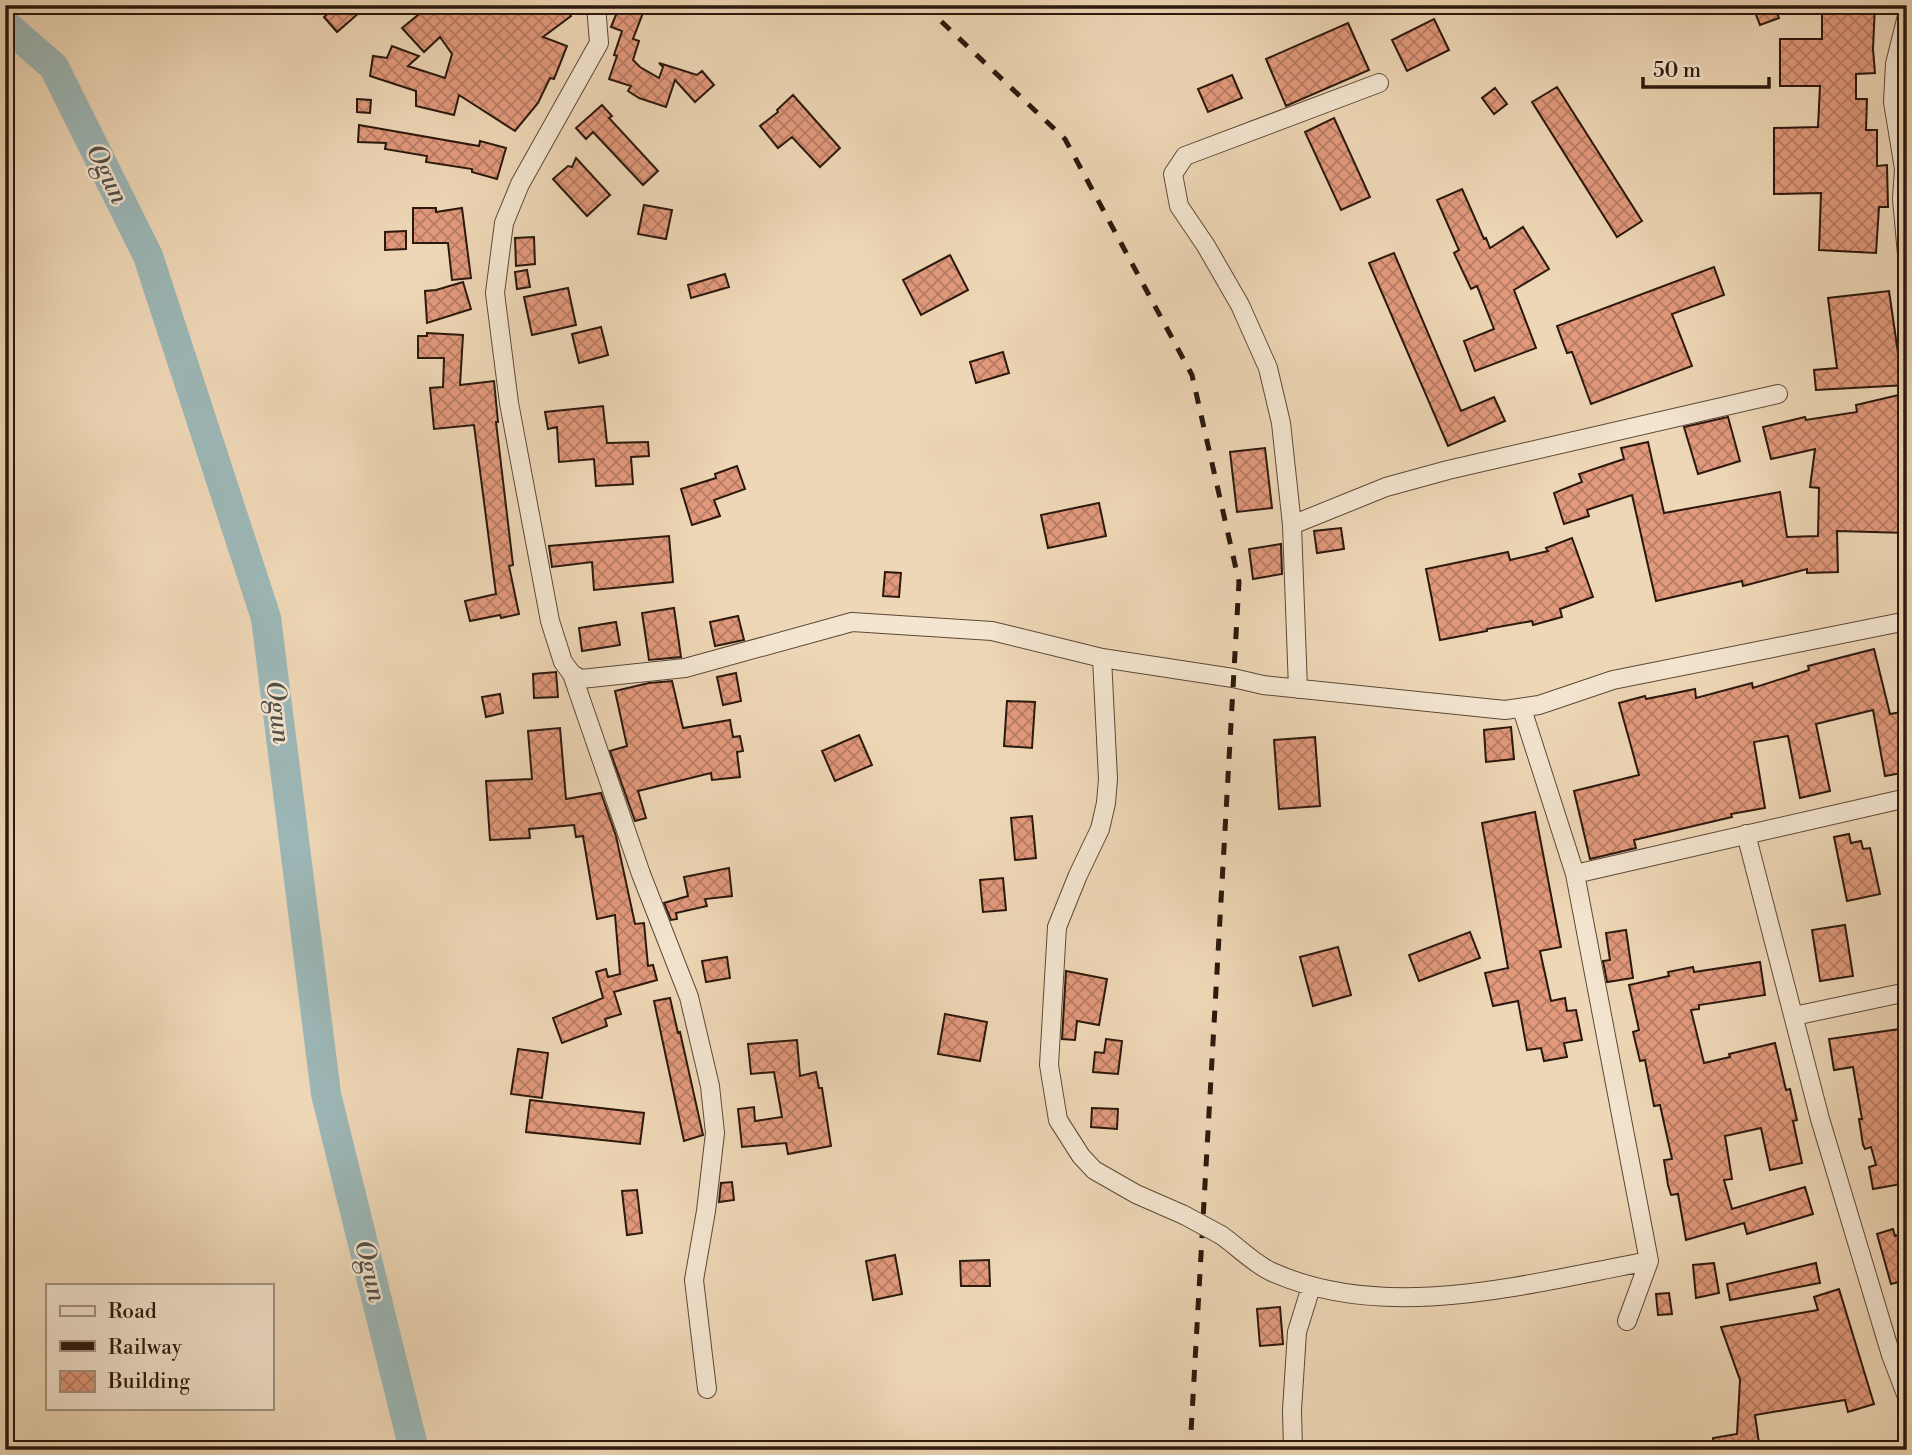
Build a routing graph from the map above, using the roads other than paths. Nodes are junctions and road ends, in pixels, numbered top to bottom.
1 (596, 5) edge
2 (1907, 16) edge
3 (1379, 83) dead end
4 (1904, 198) edge
5 (1907, 254) edge
6 (1778, 394) dead end
7 (1292, 525) junction
8 (1907, 621) edge
9 (1102, 659) junction
10 (572, 674) junction
11 (1298, 689) junction
12 (1522, 709) junction
13 (1907, 798) edge
14 (1745, 834) junction
15 (1575, 874) junction
16 (1907, 992) edge
17 (1794, 1016) junction
18 (1650, 1261) junction
19 (1311, 1287) junction
20 (1627, 1321) dead end
21 (707, 1390) dead end
22 (1907, 1397) edge
23 (1293, 1450) edge

1 - 10 street
2 - 4 street
3 - 7 street
4 - 5 street
6 - 7 street
7 - 11 street
8 - 12 street
9 - 10 street
9 - 11 street
9 - 19 street, bridge
10 - 21 street
11 - 12 street
12 - 15 street
13 - 14 street
14 - 15 street
14 - 17 street
15 - 18 street
16 - 17 street
17 - 22 street
18 - 19 street
18 - 20 street
19 - 23 street

